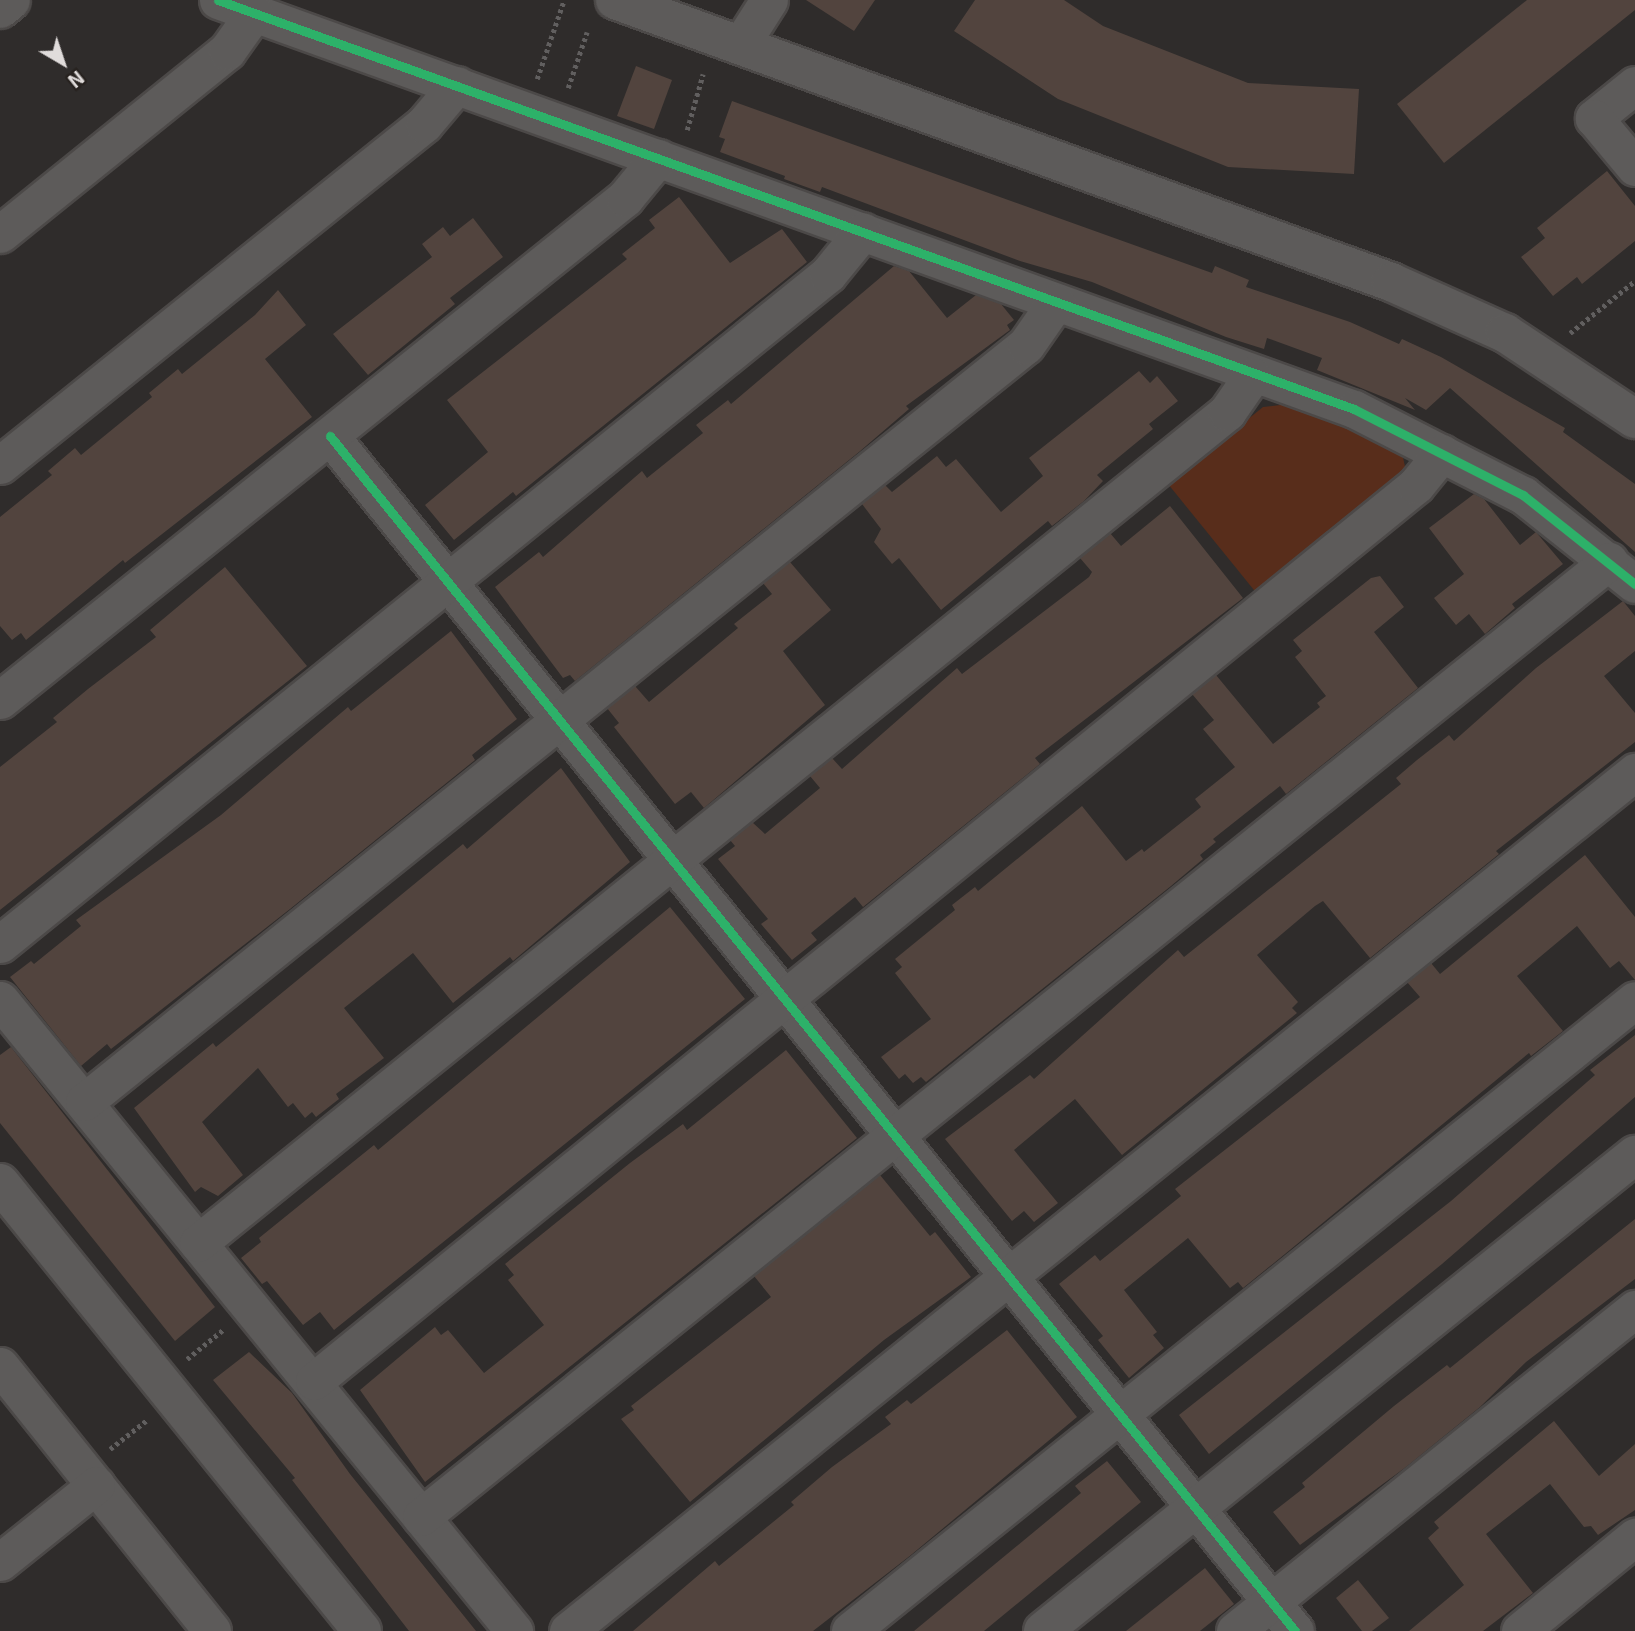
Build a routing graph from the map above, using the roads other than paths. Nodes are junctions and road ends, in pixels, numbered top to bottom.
1 (11, 0) edge
2 (218, 0) edge
3 (615, 0) edge
4 (769, 0) edge
5 (0, 9) edge
6 (254, 13) junction
7 (741, 44) junction
8 (457, 85) junction
9 (1635, 85) edge
10 (658, 158) junction
11 (1635, 167) edge
12 (863, 231) junction
13 (0, 234) edge
14 (1056, 302) junction
15 (1252, 376) junction
16 (1635, 419) edge
17 (330, 436) junction
18 (1443, 453) junction
19 (0, 466) edge
20 (1622, 572) edge
21 (446, 583) junction
22 (0, 701) edge
23 (558, 721) junction
24 (1635, 772) edge
25 (671, 860) junction
26 (0, 944) edge
27 (0, 1000) edge
28 (783, 1000) junction
29 (1635, 1000) edge
30 (84, 1102) junction
31 (895, 1139) junction
32 (1635, 1156) edge
33 (0, 1183) edge
34 (198, 1243) junction
35 (1007, 1278) junction
36 (1635, 1309) edge
37 (0, 1366) edge
38 (314, 1381) junction
39 (1121, 1416) junction
40 (90, 1477) junction
41 (1194, 1508) junction
42 (421, 1517) junction
43 (1635, 1537) edge
44 (0, 1562) edge
45 (1272, 1601) junction
46 (201, 1627) edge
47 (362, 1631) edge
48 (514, 1631) edge
49 (568, 1631) edge
50 (850, 1631) edge
51 (1043, 1631) edge
52 (1235, 1631) edge
53 (1296, 1631) edge
54 (1520, 1631) edge

1 - 5 street
2 - 6 street
3 - 7 street
4 - 7 street
6 - 8 street
6 - 13 street
7 - 16 street
8 - 10 street
8 - 19 street
9 - 11 street
10 - 12 street
10 - 17 street
12 - 14 street
12 - 21 street
14 - 15 street
14 - 23 street
15 - 18 street
15 - 25 street
17 - 21 street
17 - 22 street
18 - 20 street
18 - 28 street
20 - 31 street
21 - 23 street
21 - 26 street
23 - 25 street
23 - 30 street
24 - 35 street
25 - 28 street
25 - 34 street
27 - 30 street
28 - 31 street
28 - 38 street
29 - 39 street
30 - 34 street
31 - 35 street
31 - 42 street
32 - 41 street
33 - 47 street
34 - 38 street
35 - 39 street
35 - 49 street
36 - 45 street
37 - 40 street
38 - 42 street
39 - 41 street
39 - 50 street
40 - 44 street
40 - 46 street
41 - 45 street
41 - 51 street
42 - 48 street
43 - 54 street
45 - 52 street
45 - 53 street

